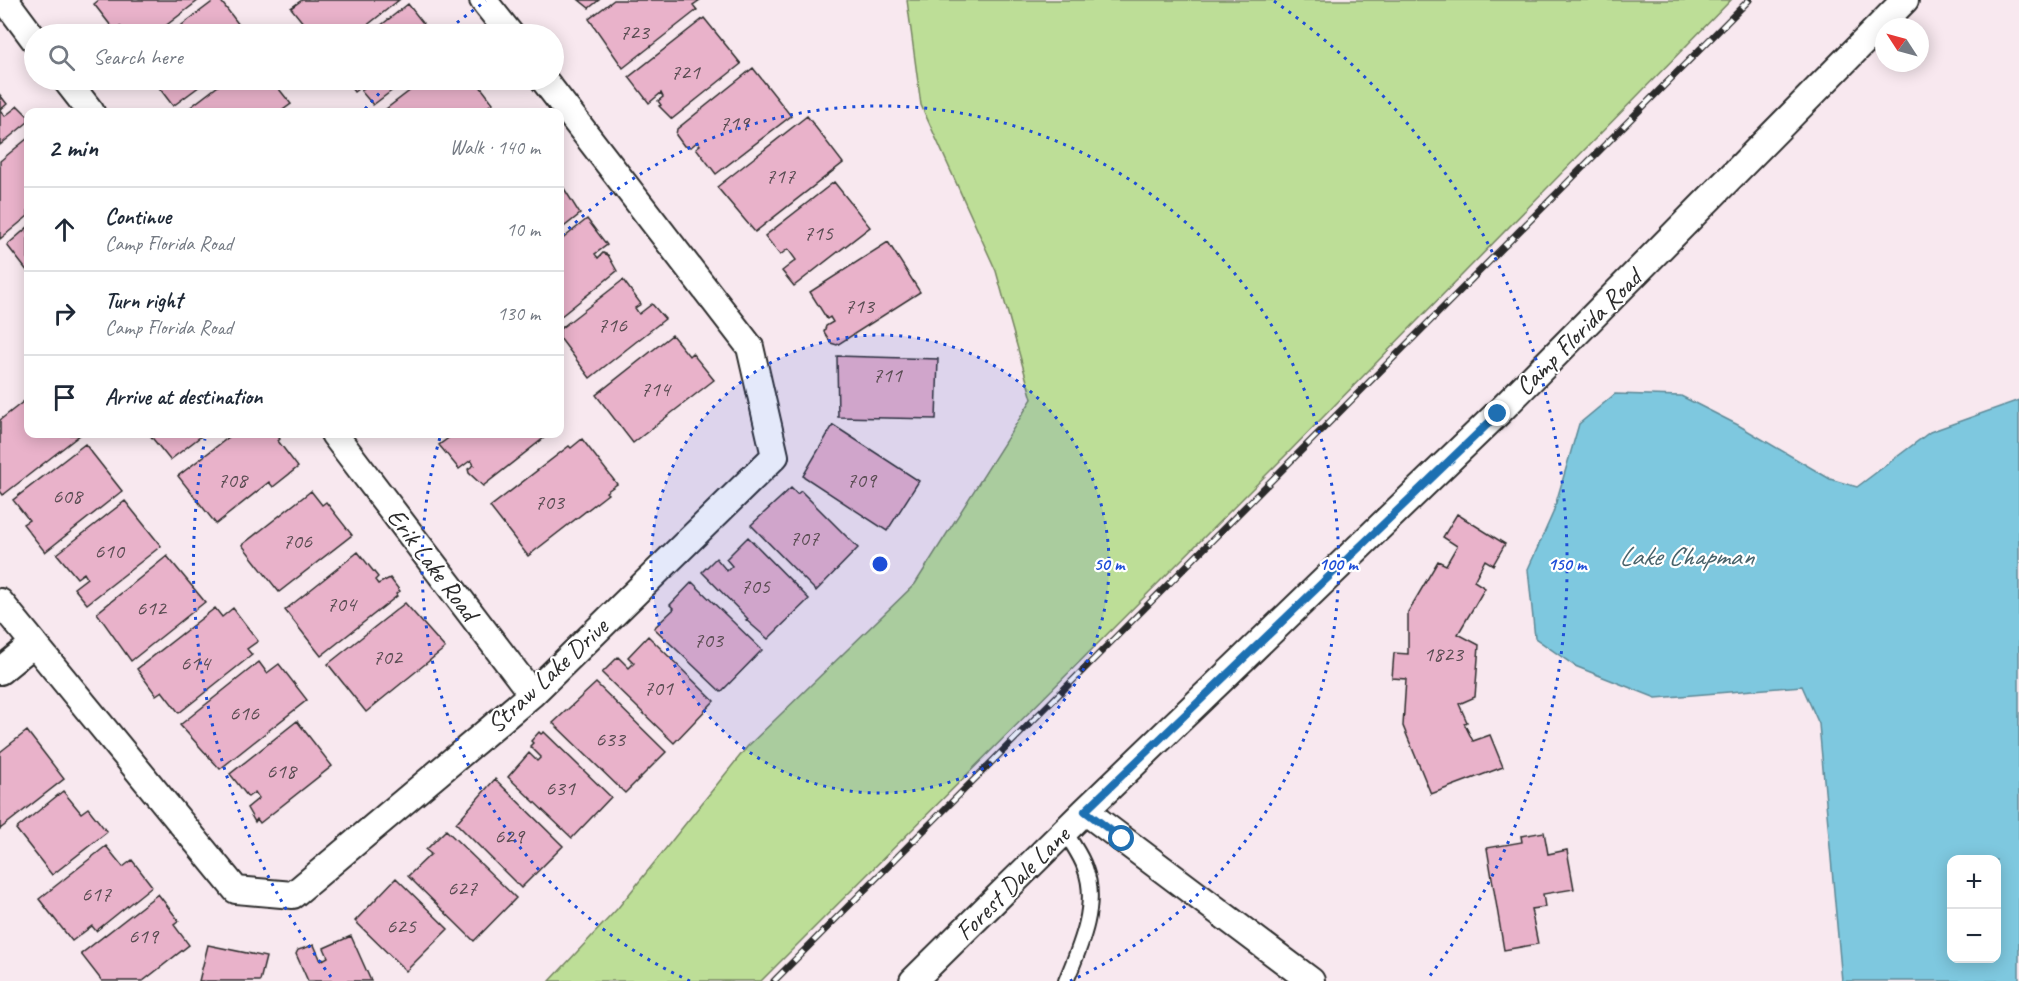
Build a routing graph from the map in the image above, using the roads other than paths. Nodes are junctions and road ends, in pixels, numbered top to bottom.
1 (5, 0) edge
2 (483, 0) edge
3 (1905, 0) edge
4 (502, 24) edge
5 (24, 26) edge
6 (74, 90) edge
7 (552, 90) edge
8 (88, 108) edge
9 (337, 438) edge
10 (0, 602) edge
11 (32, 645) junction
12 (0, 670) edge
13 (532, 694) junction
14 (1085, 811) junction
15 (1065, 831) junction
16 (913, 981) edge
17 (1066, 981) edge
18 (1311, 981) edge

1 - 5 street
2 - 4 street
3 - 14 street, Camp Florida Road
6 - 8 street
7 - 13 street, Straw Lake Drive
9 - 13 street, Erik Lake Road
10 - 11 street, Straw Lake Drive
11 - 12 street
11 - 13 street, Straw Lake Drive
14 - 15 street, Forest Dale Lane
14 - 18 street
15 - 16 street, Forest Dale Lane
15 - 17 lane

